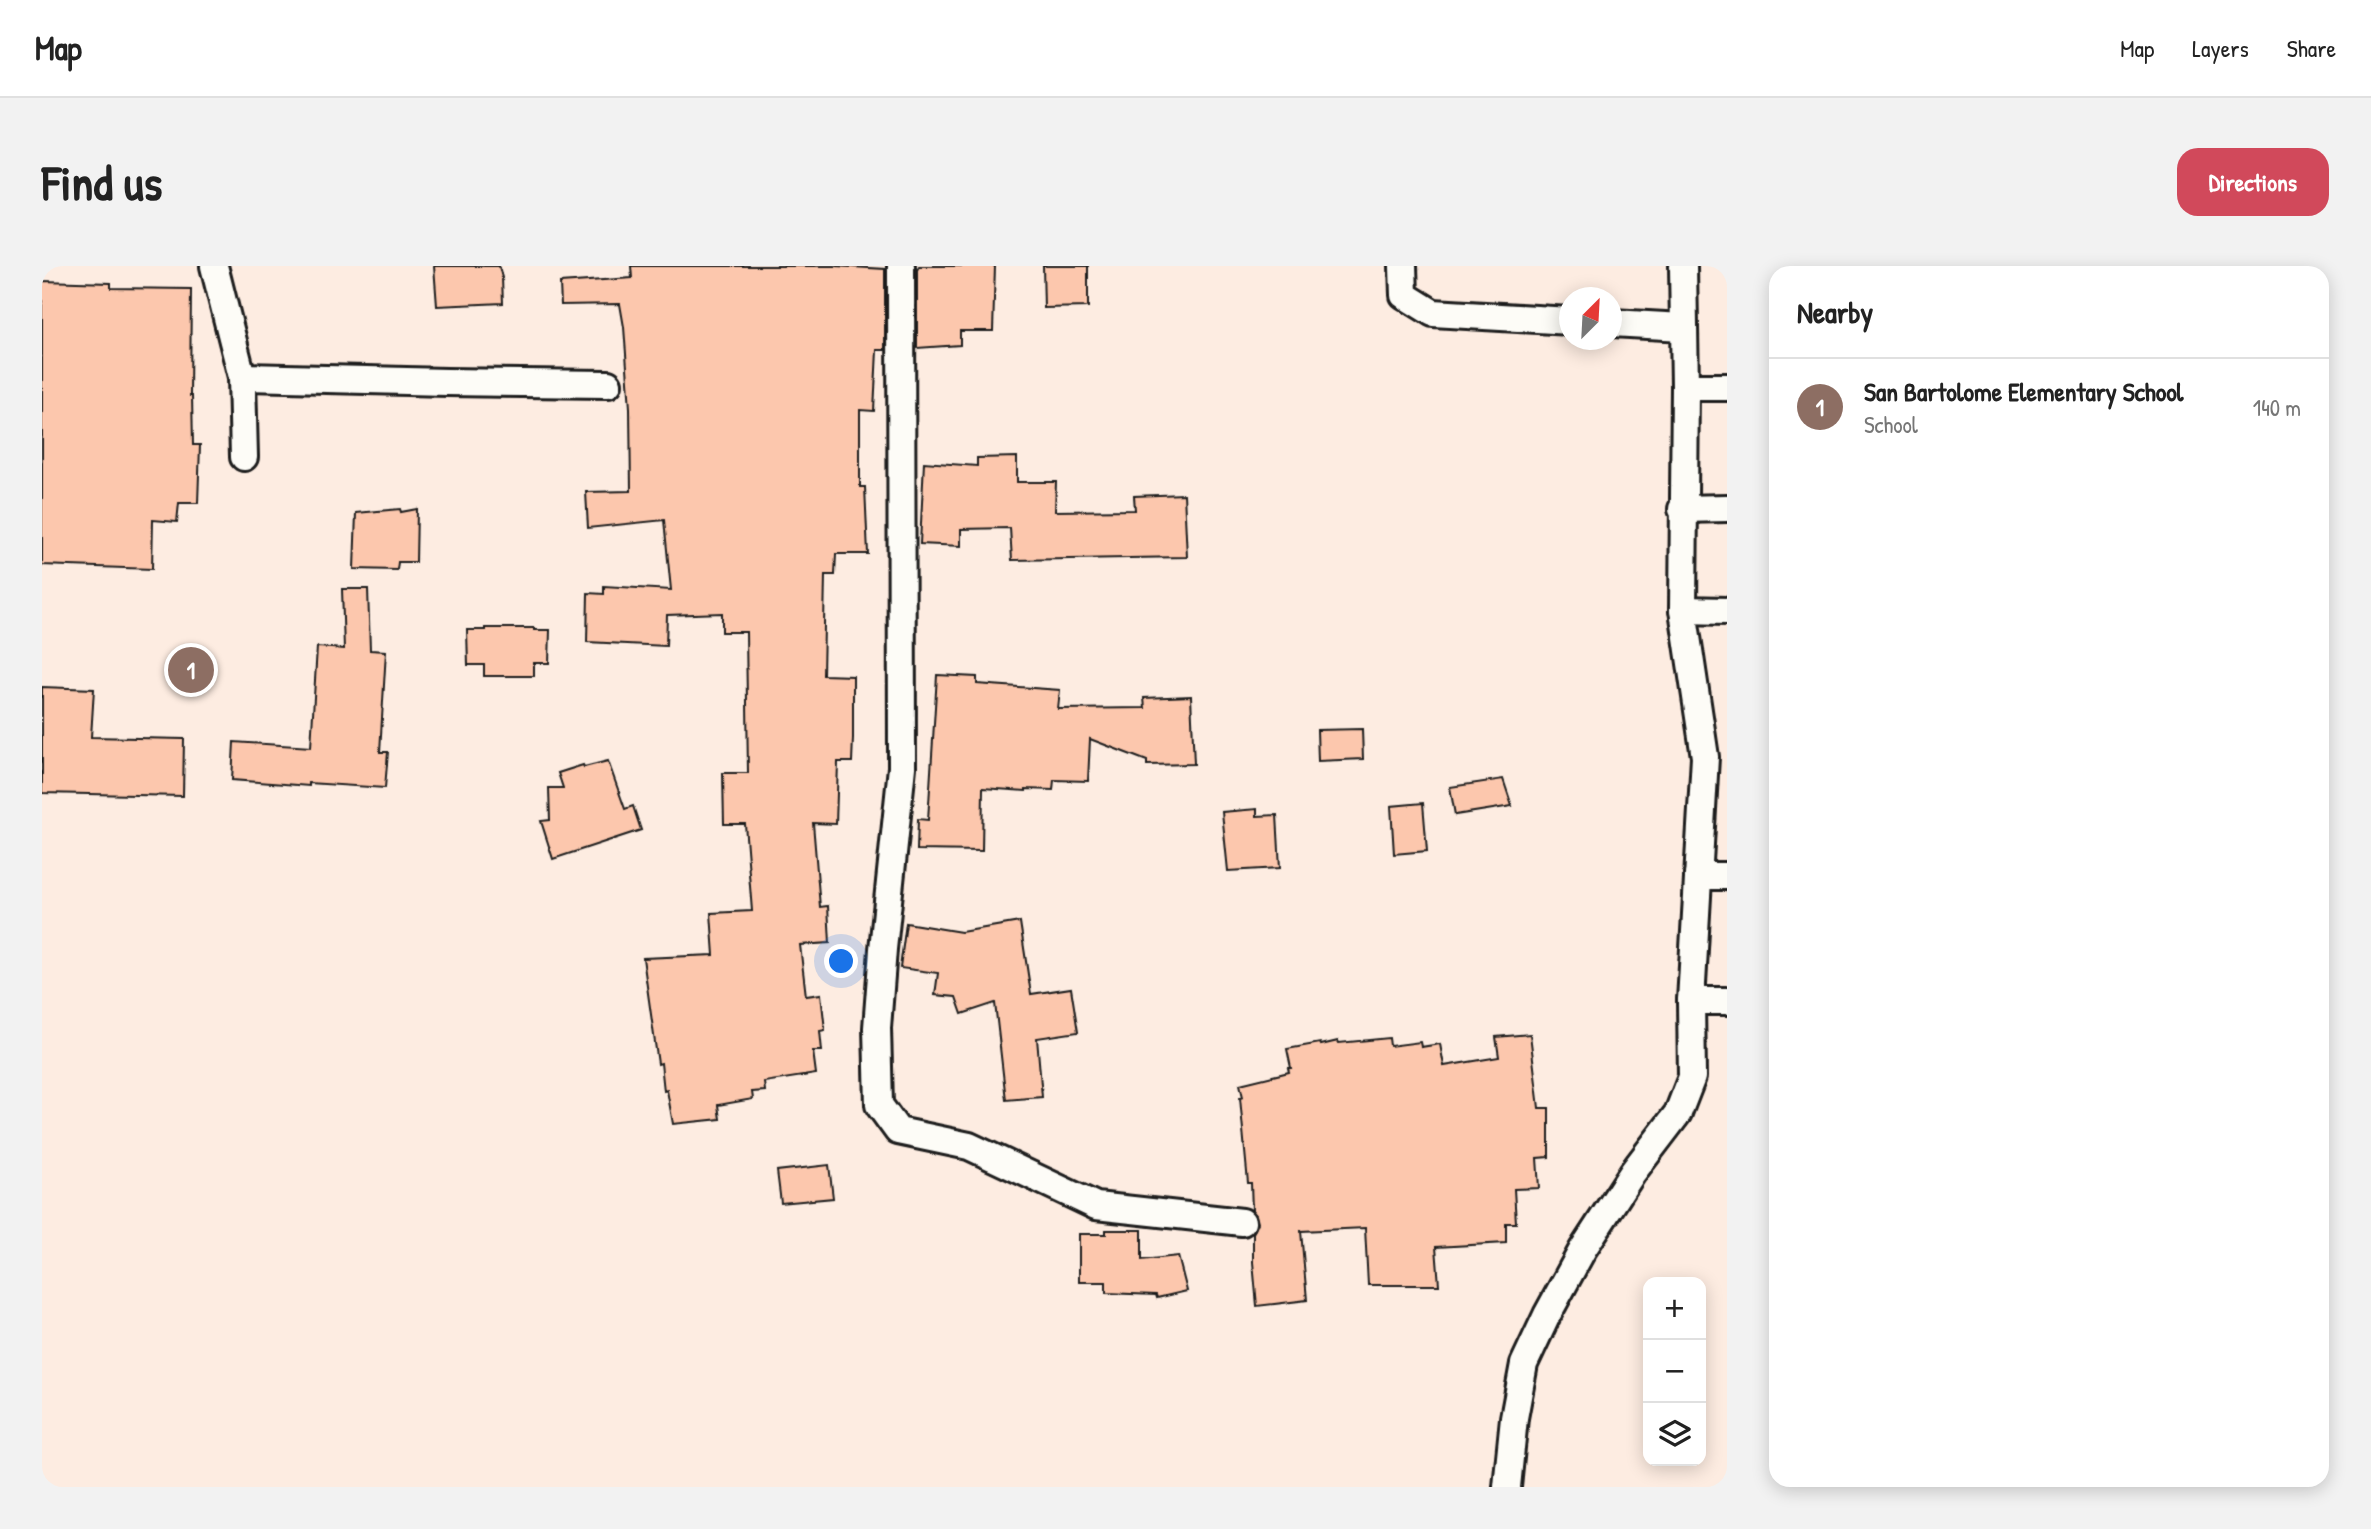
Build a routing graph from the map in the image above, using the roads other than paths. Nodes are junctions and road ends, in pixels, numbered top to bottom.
1 (214, 266) edge
2 (901, 266) edge
3 (1403, 266) edge
4 (1683, 266) edge
5 (1559, 320) edge
6 (1622, 324) edge
7 (1683, 327) junction
8 (242, 377) junction
9 (608, 384) dead end
10 (1685, 387) junction
11 (1727, 387) edge
12 (244, 457) dead end
13 (1727, 508) edge
14 (1682, 509) junction
15 (1683, 610) junction
16 (1727, 611) edge
17 (1716, 757) edge
18 (1698, 876) junction
19 (1727, 876) edge
20 (1691, 1001) junction
21 (1727, 1001) edge
22 (1242, 1222) dead end
23 (1507, 1487) edge

1 - 8 street
2 - 22 street
3 - 5 street
4 - 7 street
6 - 7 street
7 - 10 street
8 - 9 street
8 - 12 street
10 - 11 street
10 - 14 street
13 - 14 street
14 - 15 street
15 - 16 street
15 - 17 street
17 - 18 street
18 - 19 street
18 - 20 street
20 - 21 street
20 - 23 street

